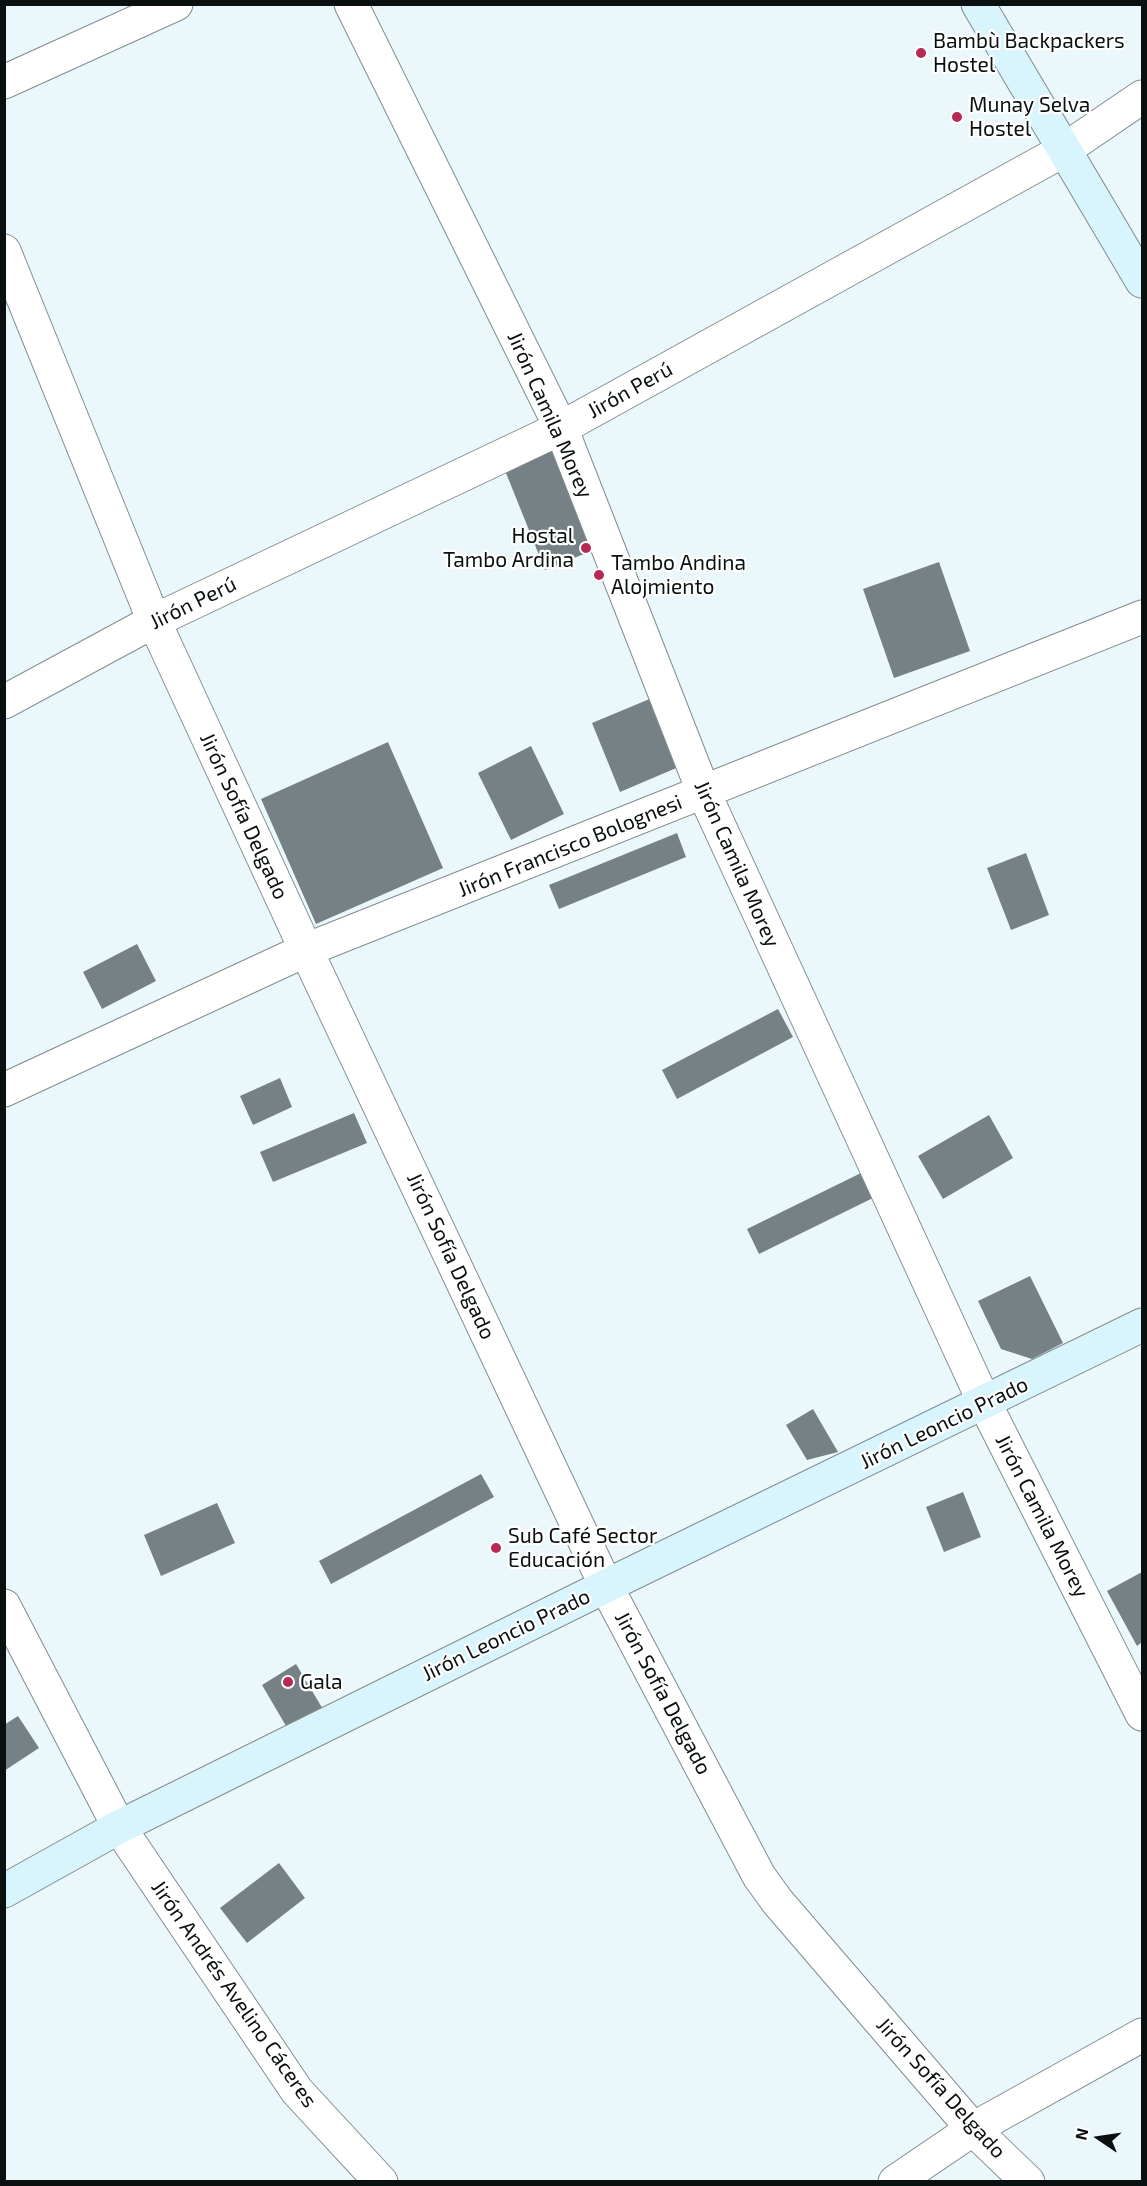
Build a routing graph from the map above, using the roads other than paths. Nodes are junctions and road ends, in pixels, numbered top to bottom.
1 (176, 4) edge
2 (351, 4) edge
3 (978, 4) edge
4 (4, 82) edge
5 (1143, 97) edge
6 (1064, 150) junction
7 (4, 251) edge
8 (1143, 281) edge
9 (561, 428) junction
10 (1143, 617) edge
11 (154, 621) junction
12 (4, 702) edge
13 (704, 793) junction
14 (306, 950) junction
15 (4, 1090) edge
16 (1143, 1325) edge
17 (985, 1404) junction
18 (606, 1586) junction
19 (4, 1606) edge
20 (1143, 1714) edge
21 (119, 1827) junction
22 (4, 1892) edge
23 (1143, 2035) edge
24 (973, 2129) junction
25 (381, 2181) edge
26 (895, 2181) edge
27 (1028, 2181) edge

1 - 4 street
2 - 9 street, Jirón Camila Morey
3 - 6 street
5 - 6 street, Jirón Perú
6 - 8 street
6 - 9 street, Jirón Perú
7 - 11 street, Jirón Sofía Delgado
9 - 11 street, Jirón Perú
9 - 13 street, Jirón Camila Morey
10 - 13 street, Jirón Francisco Bolognesi
11 - 12 street, Jirón Perú
11 - 14 street, Jirón Sofía Delgado
13 - 14 street, Jirón Francisco Bolognesi
13 - 17 street, Jirón Camila Morey
14 - 15 street, Jirón Francisco Bolognesi
14 - 18 street, Jirón Sofía Delgado
16 - 17 street, Jirón Leoncio Prado
17 - 18 street, Jirón Leoncio Prado
17 - 20 street, Jirón Camila Morey
18 - 21 street, Jirón Leoncio Prado
18 - 24 street, Jirón Sofía Delgado
19 - 21 street, Jirón Andrés Avelino Cáceres
21 - 22 street, Jirón Leoncio Prado
21 - 25 street, Jirón Andrés Avelino Cáceres
23 - 24 street
24 - 26 street
24 - 27 street, Jirón Sofía Delgado

